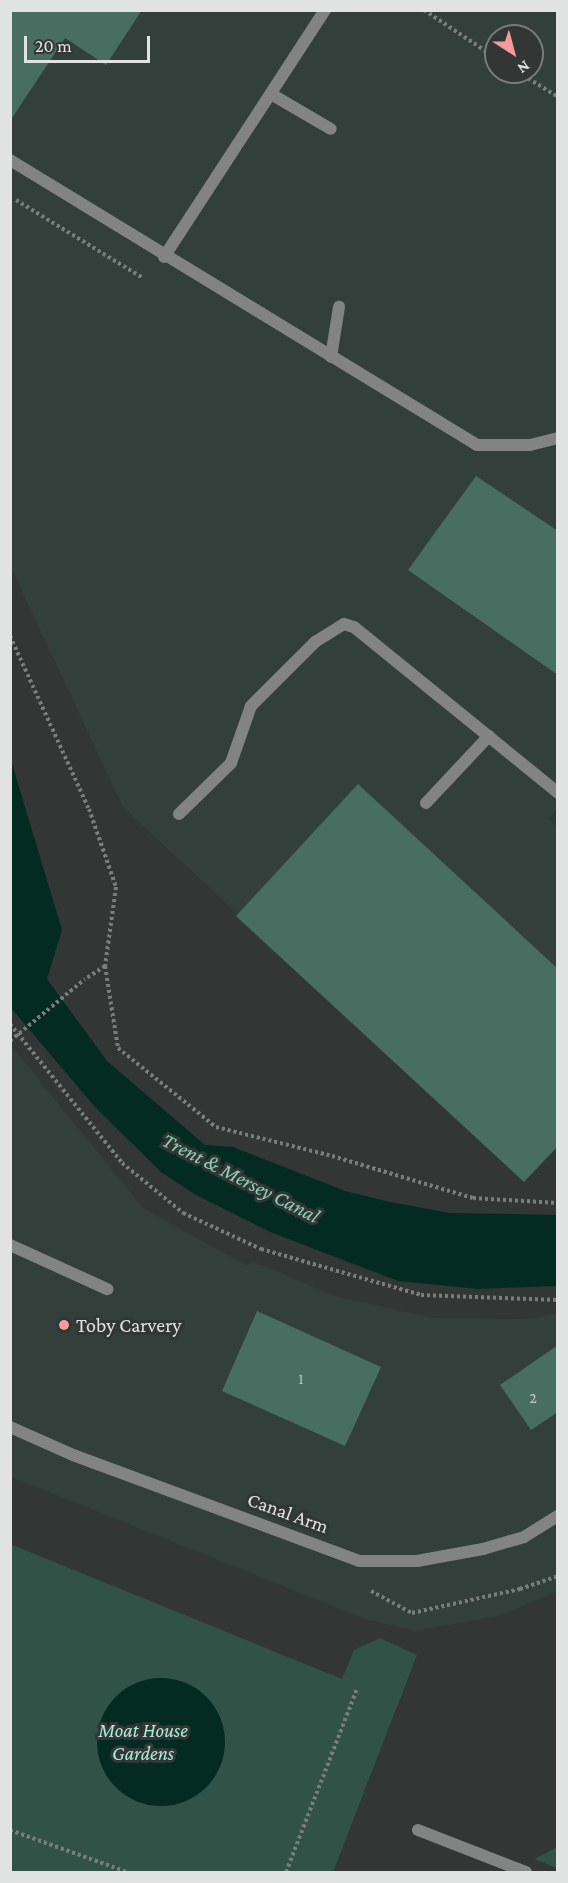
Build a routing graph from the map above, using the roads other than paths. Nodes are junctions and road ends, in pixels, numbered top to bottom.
1 (325, 10) edge
2 (271, 94) junction
3 (331, 129) dead end
4 (10, 160) edge
5 (164, 257) junction
6 (339, 307) dead end
7 (331, 357) junction
8 (558, 438) edge
9 (489, 736) junction
10 (558, 793) edge
11 (426, 803) dead end
12 (179, 814) dead end
13 (10, 1245) edge
14 (107, 1288) dead end
15 (10, 1427) edge
16 (558, 1516) edge
17 (418, 1830) dead end
18 (526, 1872) edge

1 - 2 lane
2 - 3 lane
2 - 5 lane
4 - 5 lane
5 - 7 lane
6 - 7 lane
7 - 8 lane
9 - 10 lane
9 - 11 lane
9 - 12 lane
13 - 14 lane
15 - 16 lane, Canal Arm
17 - 18 lane

